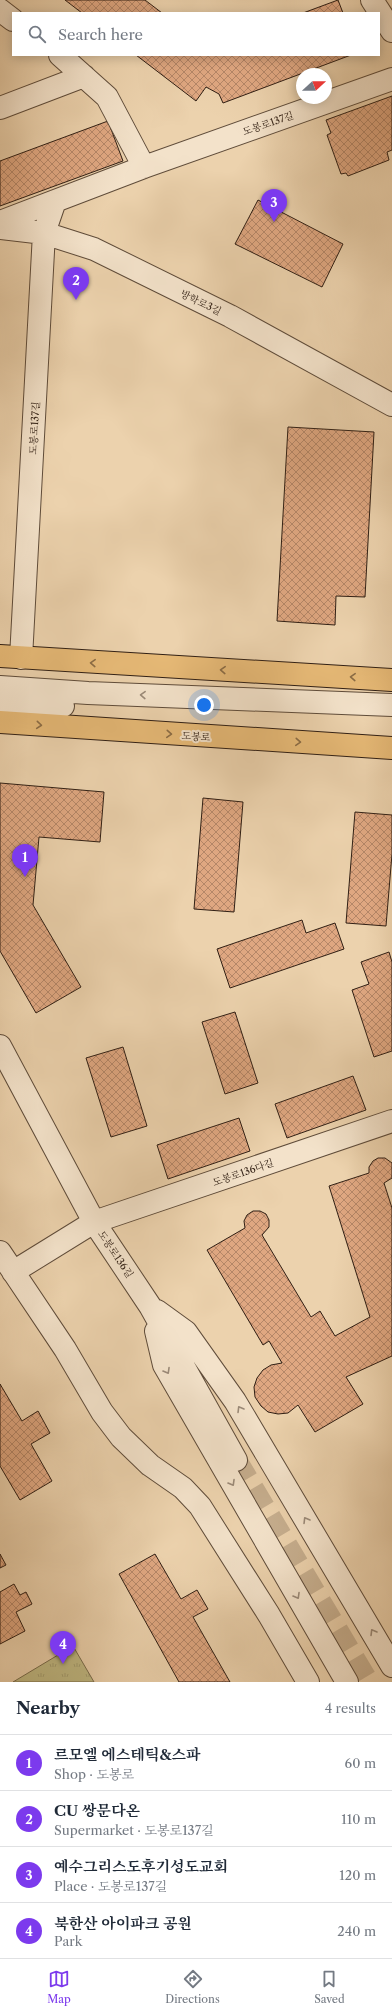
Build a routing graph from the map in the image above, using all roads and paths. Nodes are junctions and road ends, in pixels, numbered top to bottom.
1 (372, 0) edge
2 (0, 10) edge
3 (380, 12) edge
4 (380, 12) edge
5 (12, 19) edge
6 (392, 31) edge
7 (61, 56) edge
8 (84, 76) junction
9 (392, 79) edge
10 (0, 108) edge
11 (144, 167) junction
12 (55, 201) junction
13 (0, 222) edge
14 (0, 228) edge
15 (44, 233) junction
16 (392, 405) edge
17 (11, 657) edge
18 (392, 680) edge
19 (0, 687) edge
20 (0, 704) edge
21 (392, 705) edge
22 (392, 717) edge
23 (0, 722) edge
24 (392, 748) edge
25 (0, 1046) edge
26 (392, 1121) edge
27 (94, 1222) junction
28 (0, 1252) edge
29 (13, 1272) junction
30 (150, 1306) junction
31 (236, 1460) tunnel mouth
32 (392, 1666) edge
33 (308, 1682) edge
34 (347, 1682) edge

1 - 4 street
2 - 5 street
3 - 6 street
7 - 8 street
8 - 10 street
8 - 11 street
9 - 11 street, 도봉로137길
11 - 12 street, 도봉로137길
12 - 13 street, 도봉로137길
12 - 15 street, 도봉로137길
14 - 15 street, 방학로3길
15 - 16 street, 방학로3길
15 - 17 street, 도봉로137길
18 -> 17 main road
21 -> 19 street
20 - 22 street
23 -> 24 main road, 도봉로
25 - 27 street, 도봉로136길
26 - 27 street, 도봉로136다길
27 - 29 street, 도봉로136다길
27 - 30 street, 도봉로136길
28 - 29 street
29 - 33 street
30 - 31 street, 도봉로136길
32 -> 30 street
30 -> 34 street

